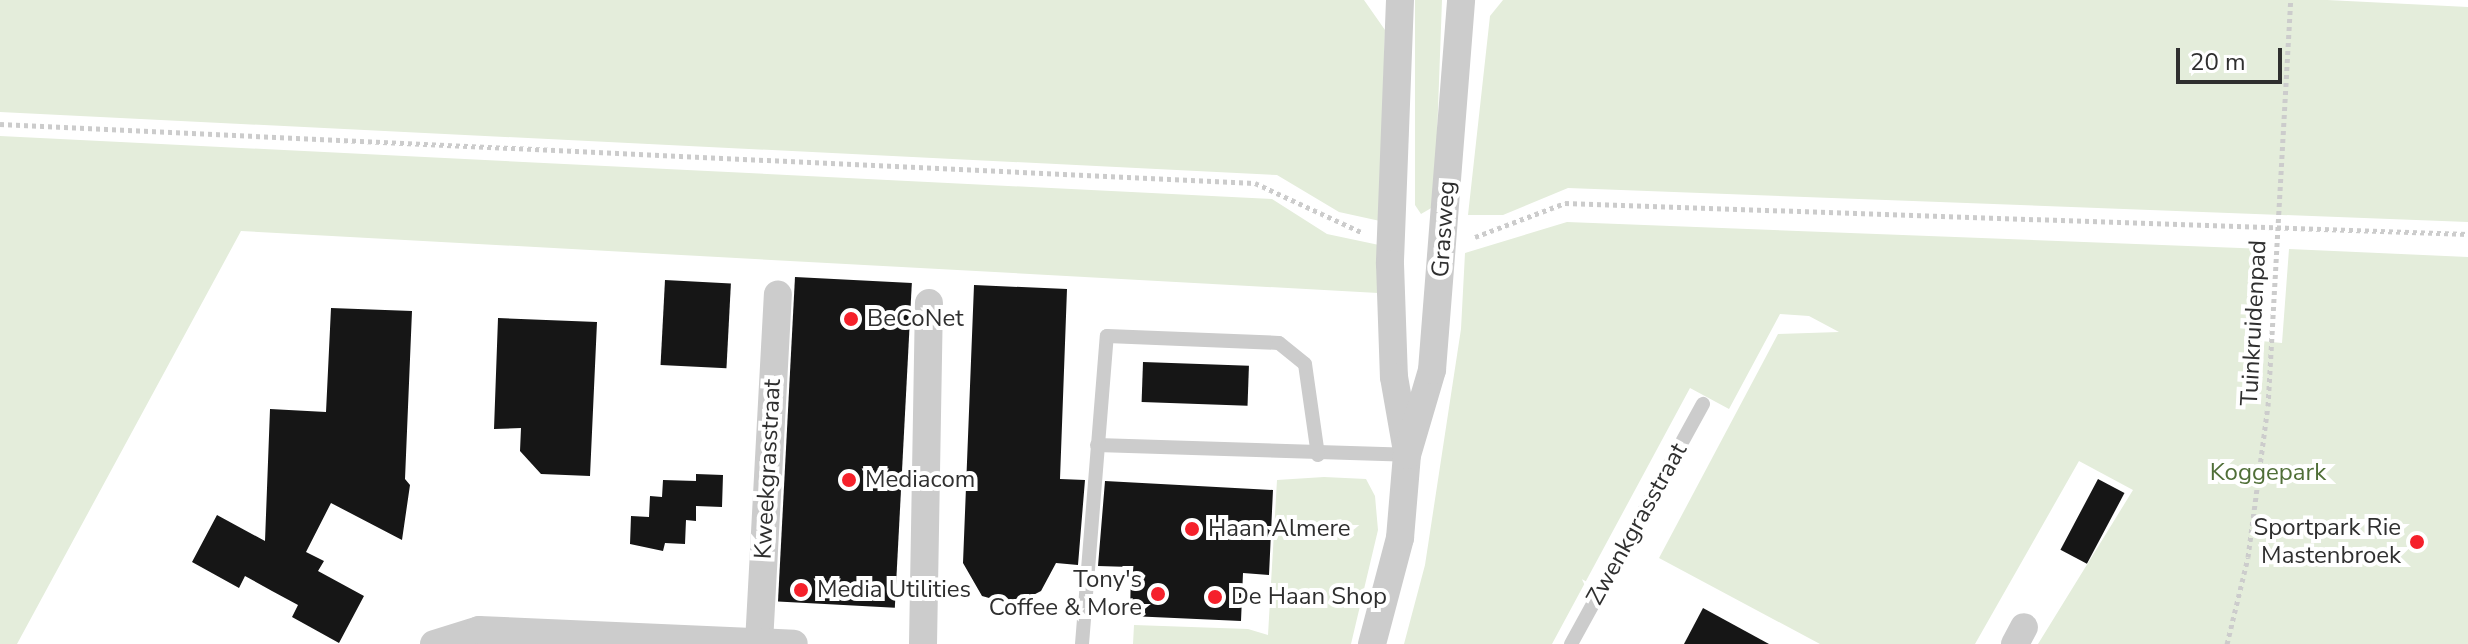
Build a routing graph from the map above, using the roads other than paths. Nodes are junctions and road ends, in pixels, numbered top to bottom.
1 (1400, 0) edge
2 (1461, 0) edge
3 (778, 295) dead end
4 (929, 303) dead end
5 (1703, 404) dead end
6 (1097, 445) junction
7 (1318, 455) junction
8 (1407, 455) junction
9 (759, 643) edge
10 (434, 644) edge
11 (794, 644) edge
12 (923, 644) edge
13 (1082, 644) edge
14 (1372, 644) edge
15 (1571, 644) edge

1 - 8 street, Grasweg
2 - 8 street, Grasweg
3 - 9 street, Kweekgrasstraat
4 - 12 street
5 - 15 lane, Zwenkgrasstraat
6 - 7 lane
6 - 7 lane
6 - 13 lane
7 - 8 lane
8 - 14 street, Grasweg
9 - 10 street
9 - 11 street

